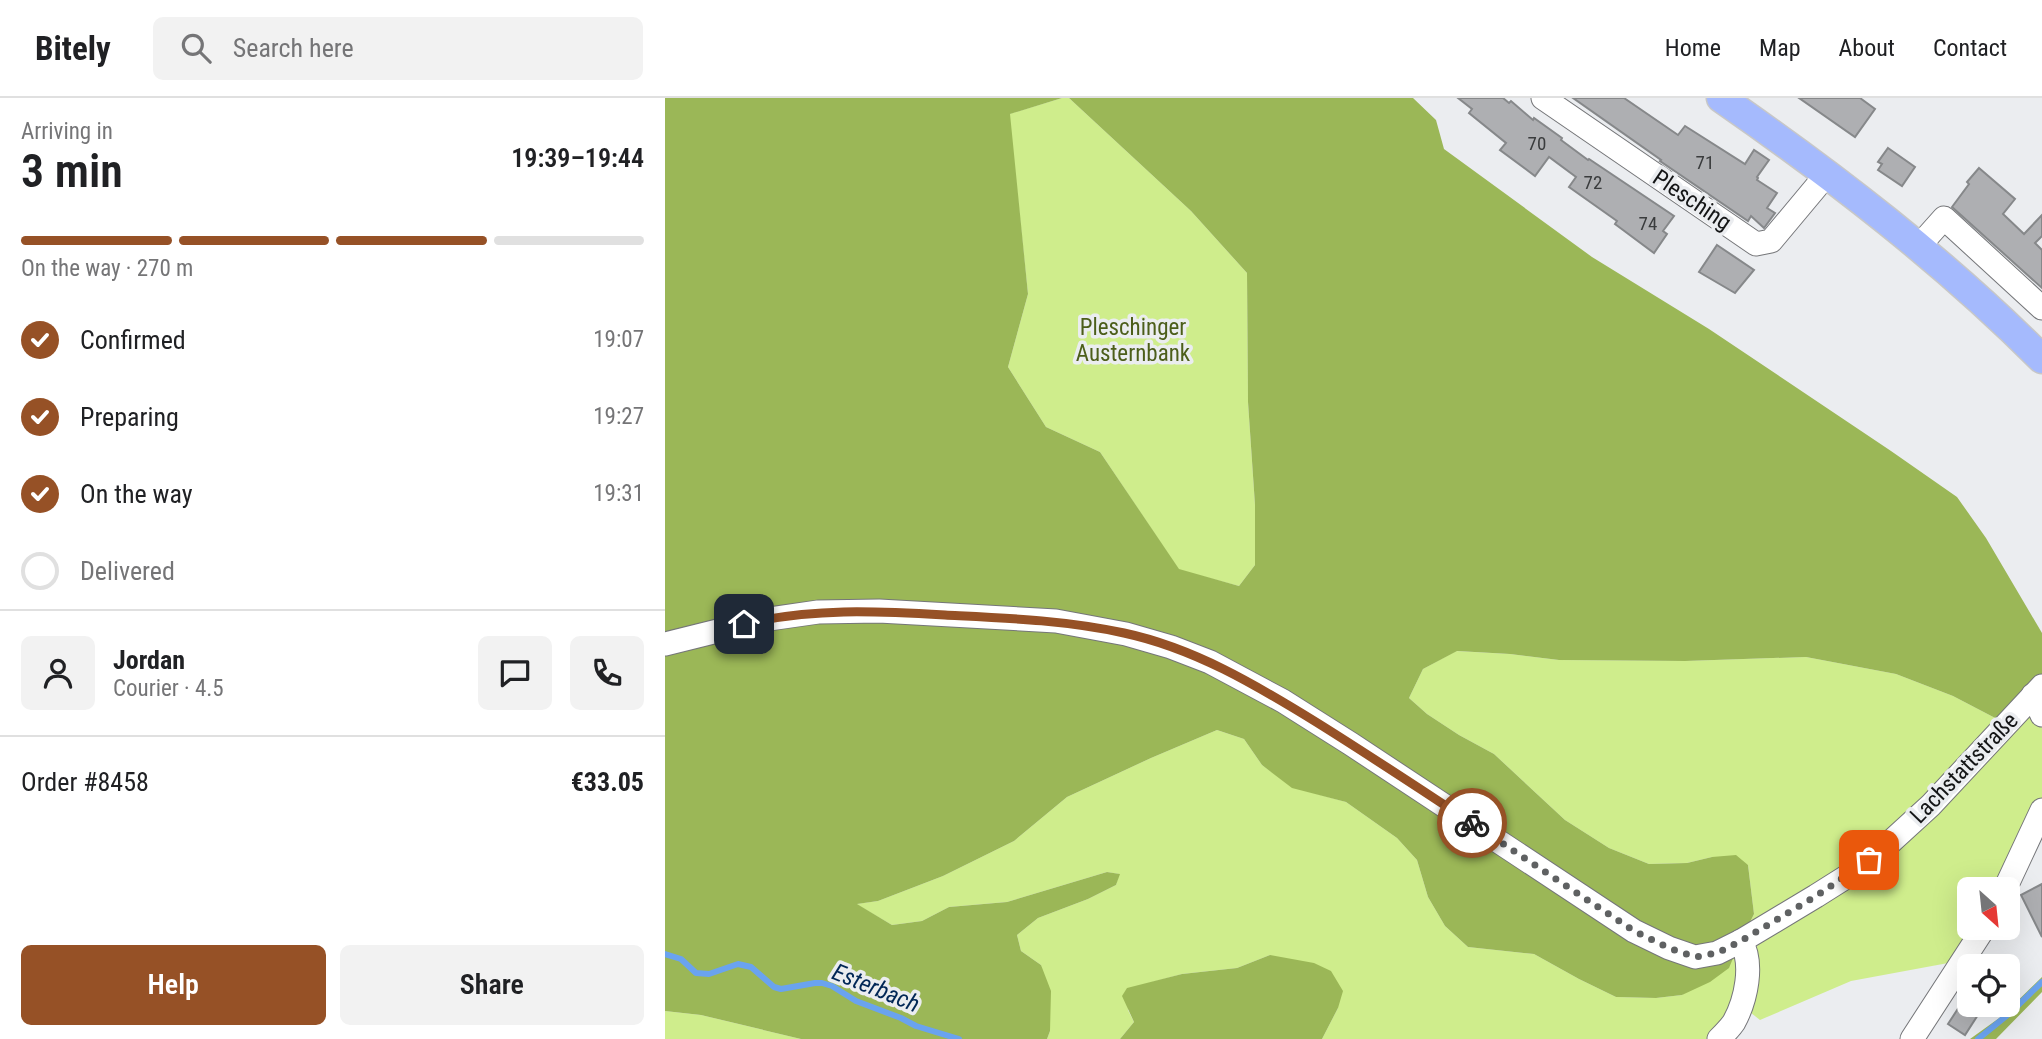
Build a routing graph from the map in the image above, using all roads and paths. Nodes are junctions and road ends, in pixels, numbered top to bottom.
1 (1543, 98) edge
2 (1721, 98) edge
3 (1827, 174) junction
4 (1919, 246) junction
5 (2042, 308) edge
6 (2042, 359) edge
7 (665, 644) edge
8 (2039, 699) edge
9 (2042, 810) edge
10 (2011, 877) edge
11 (1976, 940) edge
12 (1741, 941) junction
13 (1719, 1039) edge
14 (1912, 1039) edge

1 - 3 street, Plesching
2 - 3 main road
3 - 4 main road
4 - 5 street
4 - 6 main road
7 - 12 street, Lachstattstraße
8 - 12 street, Lachstattstraße
9 - 10 street
11 - 14 street
12 - 13 street

